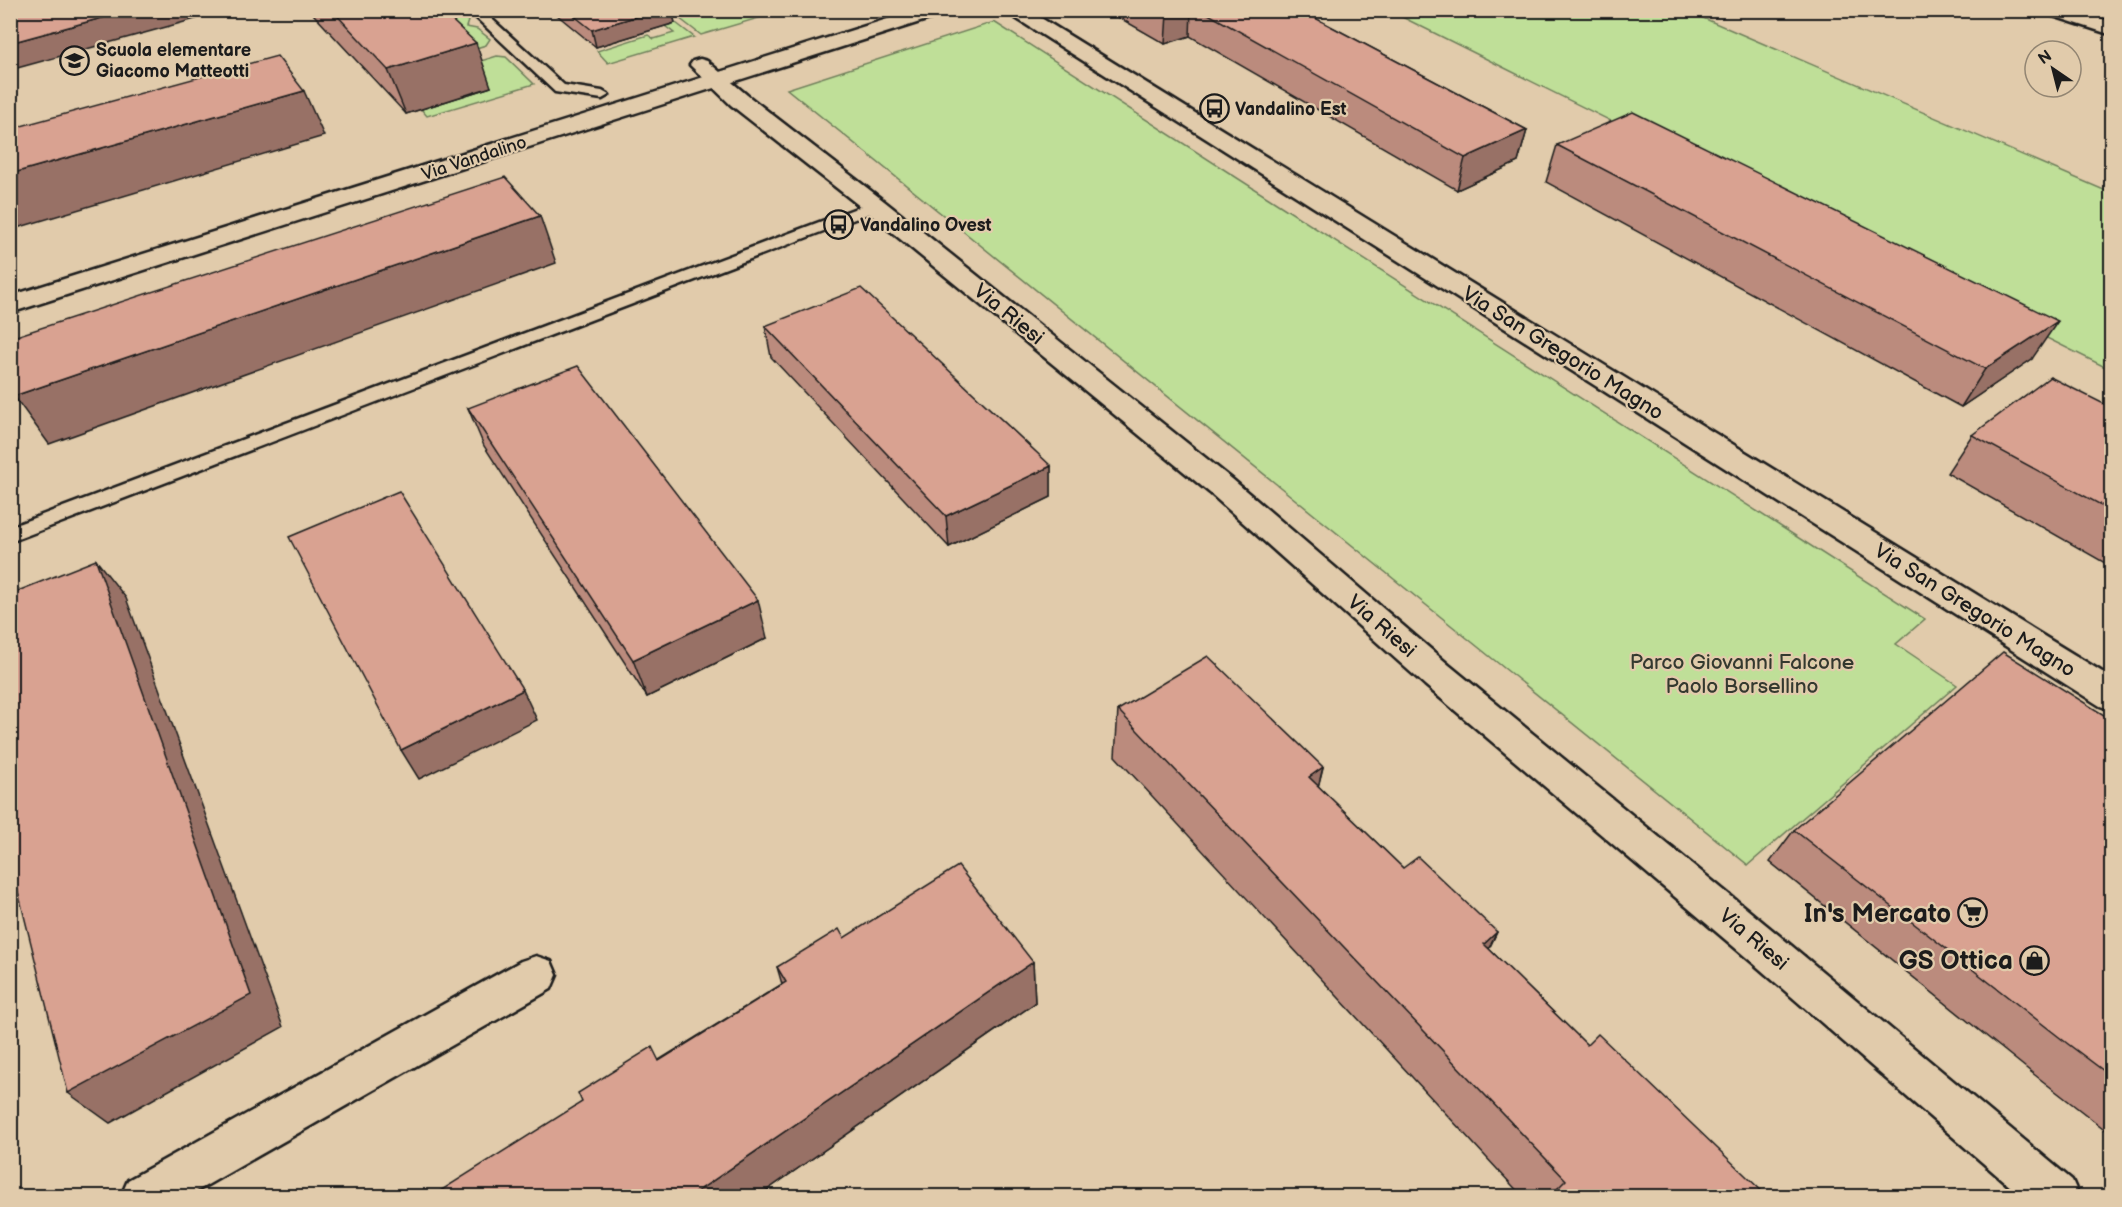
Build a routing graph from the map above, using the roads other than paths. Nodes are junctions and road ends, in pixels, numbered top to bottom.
1 (474, 10) edge
2 (877, 10) edge
3 (938, 10) edge
4 (1013, 10) edge
5 (2054, 10) edge
6 (2112, 29) edge
7 (753, 48) dead end
8 (713, 68) junction
9 (602, 95) junction
10 (875, 206) junction
11 (79, 260) dead end
12 (10, 304) edge
13 (10, 535) edge
14 (2112, 696) edge
15 (536, 975) dead end
16 (144, 1197) edge
17 (2056, 1197) edge

1 - 9 lane
2 - 7 street
3 - 8 street, Via Vandalino
4 - 14 street, Via San Gregorio Magno
5 - 6 street
8 - 9 street, Via Vandalino
8 - 10 street, Via Riesi
8 - 12 street, Via Vandalino
9 - 11 street, Via Vandalino
10 - 13 lane
10 - 17 street, Via Riesi
15 - 16 street

